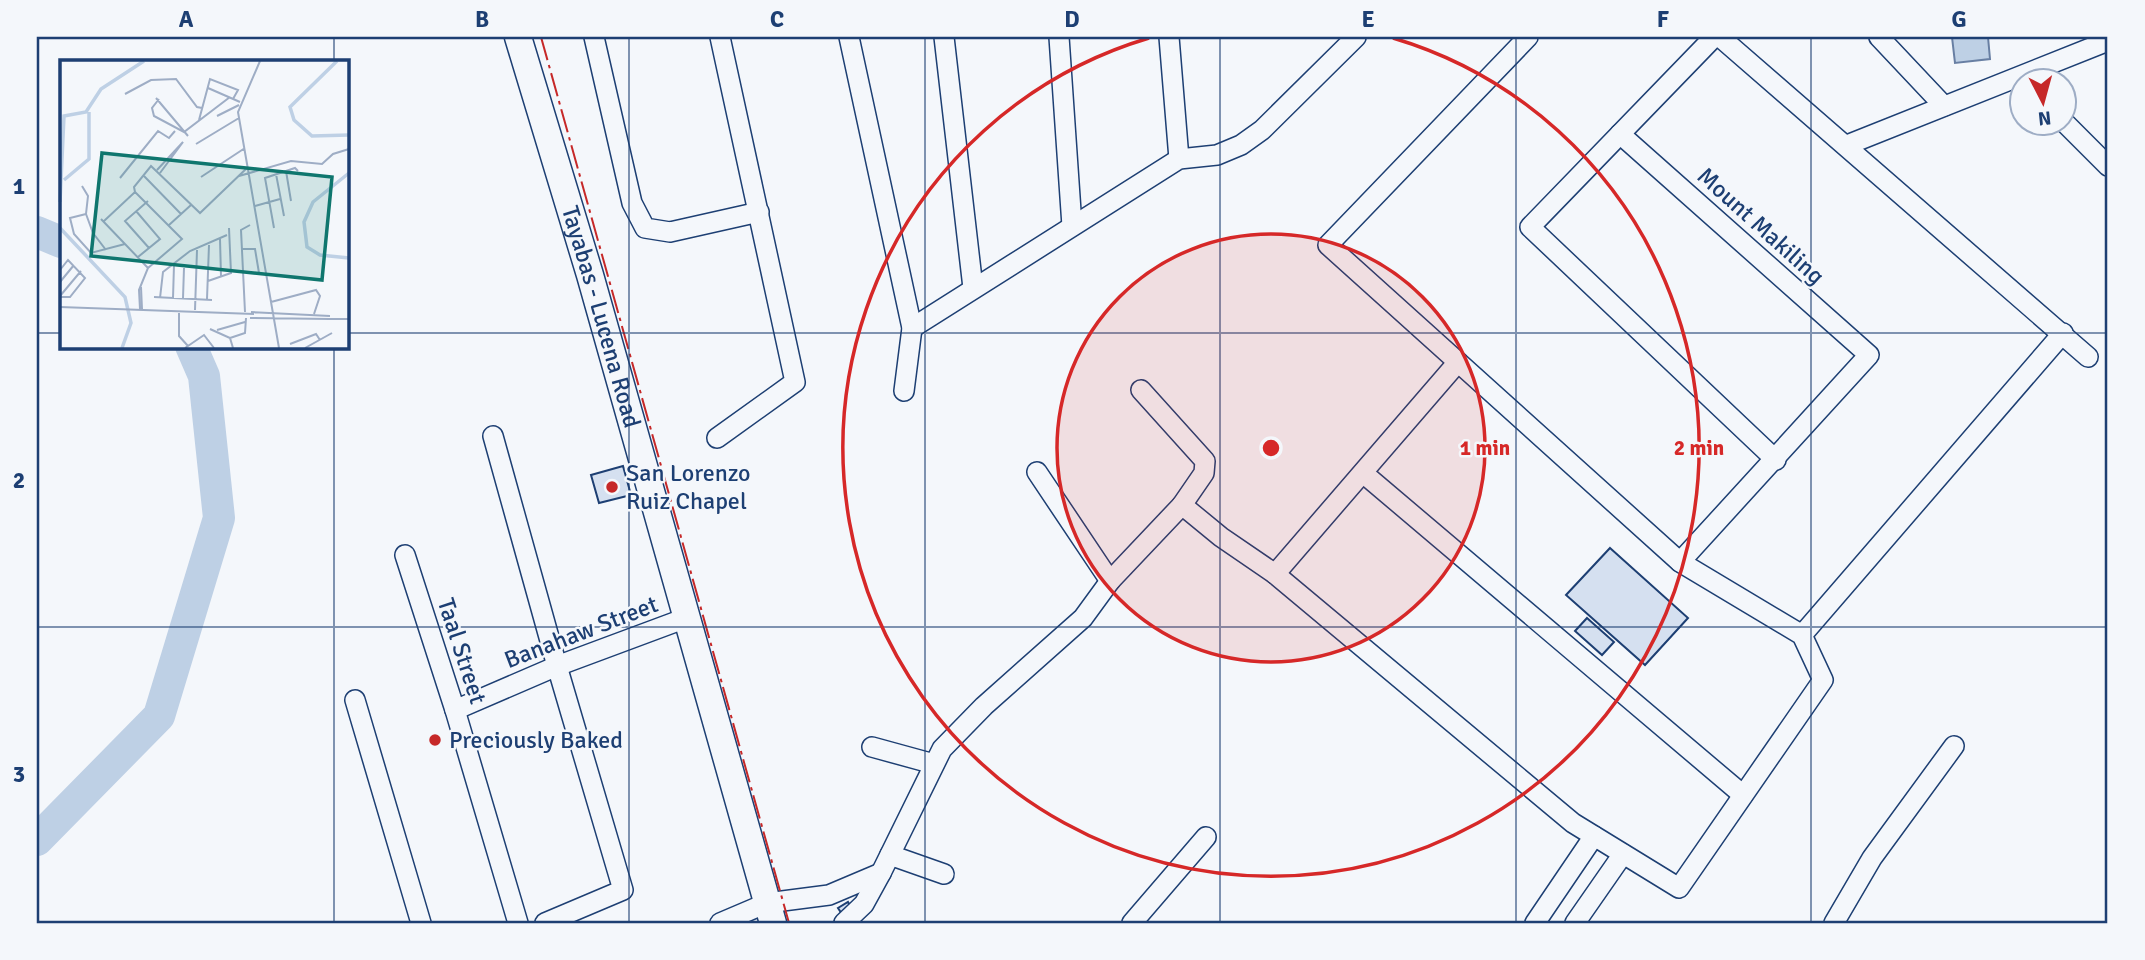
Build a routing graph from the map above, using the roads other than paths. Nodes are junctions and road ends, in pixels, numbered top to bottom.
1 (519, 37) edge
2 (594, 37) edge
3 (720, 37) edge
4 (849, 37) edge
5 (944, 37) edge
6 (1059, 37) edge
7 (1169, 37) edge
8 (1356, 37) edge
9 (1528, 37) edge
10 (1714, 37) edge
11 (1720, 37) edge
12 (1879, 37) edge
13 (2108, 41) edge
14 (2050, 66) edge
15 (2008, 83) edge
16 (1944, 106) junction
17 (1620, 134) junction
18 (2078, 136) edge
19 (1847, 145) junction
20 (1179, 159) junction
21 (2108, 166) edge
22 (759, 212) junction
23 (1072, 226) junction
24 (973, 288) junction
25 (912, 328) junction
26 (2063, 333) junction
27 (2088, 357) dead end
28 (1458, 362) junction
29 (1141, 390) dead end
30 (904, 391) dead end
31 (493, 436) dead end
32 (717, 438) dead end
33 (1776, 460) junction
34 (1037, 472) dead end
35 (1363, 473) junction
36 (1182, 505) junction
37 (405, 555) dead end
38 (1680, 562) junction
39 (1275, 574) junction
40 (1110, 581) junction
41 (686, 618) junction
42 (1802, 635) junction
43 (556, 666) junction
44 (355, 700) dead end
45 (456, 710) junction
46 (1954, 746) dead end
47 (872, 747) dead end
48 (934, 764) junction
49 (1744, 795) junction
50 (1594, 836) junction
51 (1206, 837) dead end
52 (1623, 854) junction
53 (890, 855) junction
54 (881, 873) junction
55 (944, 874) dead end
56 (770, 913) edge
57 (421, 923) edge
58 (518, 923) edge
59 (544, 923) edge
60 (720, 923) edge
61 (844, 923) edge
62 (1132, 923) edge
63 (1535, 923) edge
64 (1575, 923) edge
65 (1834, 923) edge

1 - 41 main road, Tayabas - Lucena Road
2 - 22 street
3 - 22 street
4 - 25 street
5 - 24 street
6 - 23 street
7 - 20 street
8 - 20 street
9 - 28 street
10 - 17 street
11 - 19 street
12 - 16 street
13 - 14 street
15 - 16 street
16 - 19 street
17 - 33 street
17 - 33 street, Mount Makiling
18 - 21 street
19 - 26 street
20 - 23 street
22 - 32 street
23 - 24 street
24 - 25 street
25 - 30 street
26 - 27 street
26 - 42 street
28 - 35 street
28 - 38 street
29 - 36 street
31 - 43 street
33 - 38 street
34 - 40 street
35 - 39 street
35 - 49 street
36 - 39 street
36 - 40 street
37 - 45 street, Taal Street
38 - 42 street
39 - 50 street
40 - 48 street
41 - 43 street, Banahaw Street
41 - 56 main road, Tayabas - Lucena Road
42 - 49 street
43 - 45 street, Banahaw Street
43 - 59 street
44 - 57 street
45 - 58 street, Taal Street
46 - 65 street
47 - 48 street
48 - 53 street
49 - 52 street
50 - 52 street
50 - 63 street
51 - 62 street
52 - 64 street
53 - 54 street
53 - 55 street
54 - 56 street
54 - 61 street
56 - 60 street

